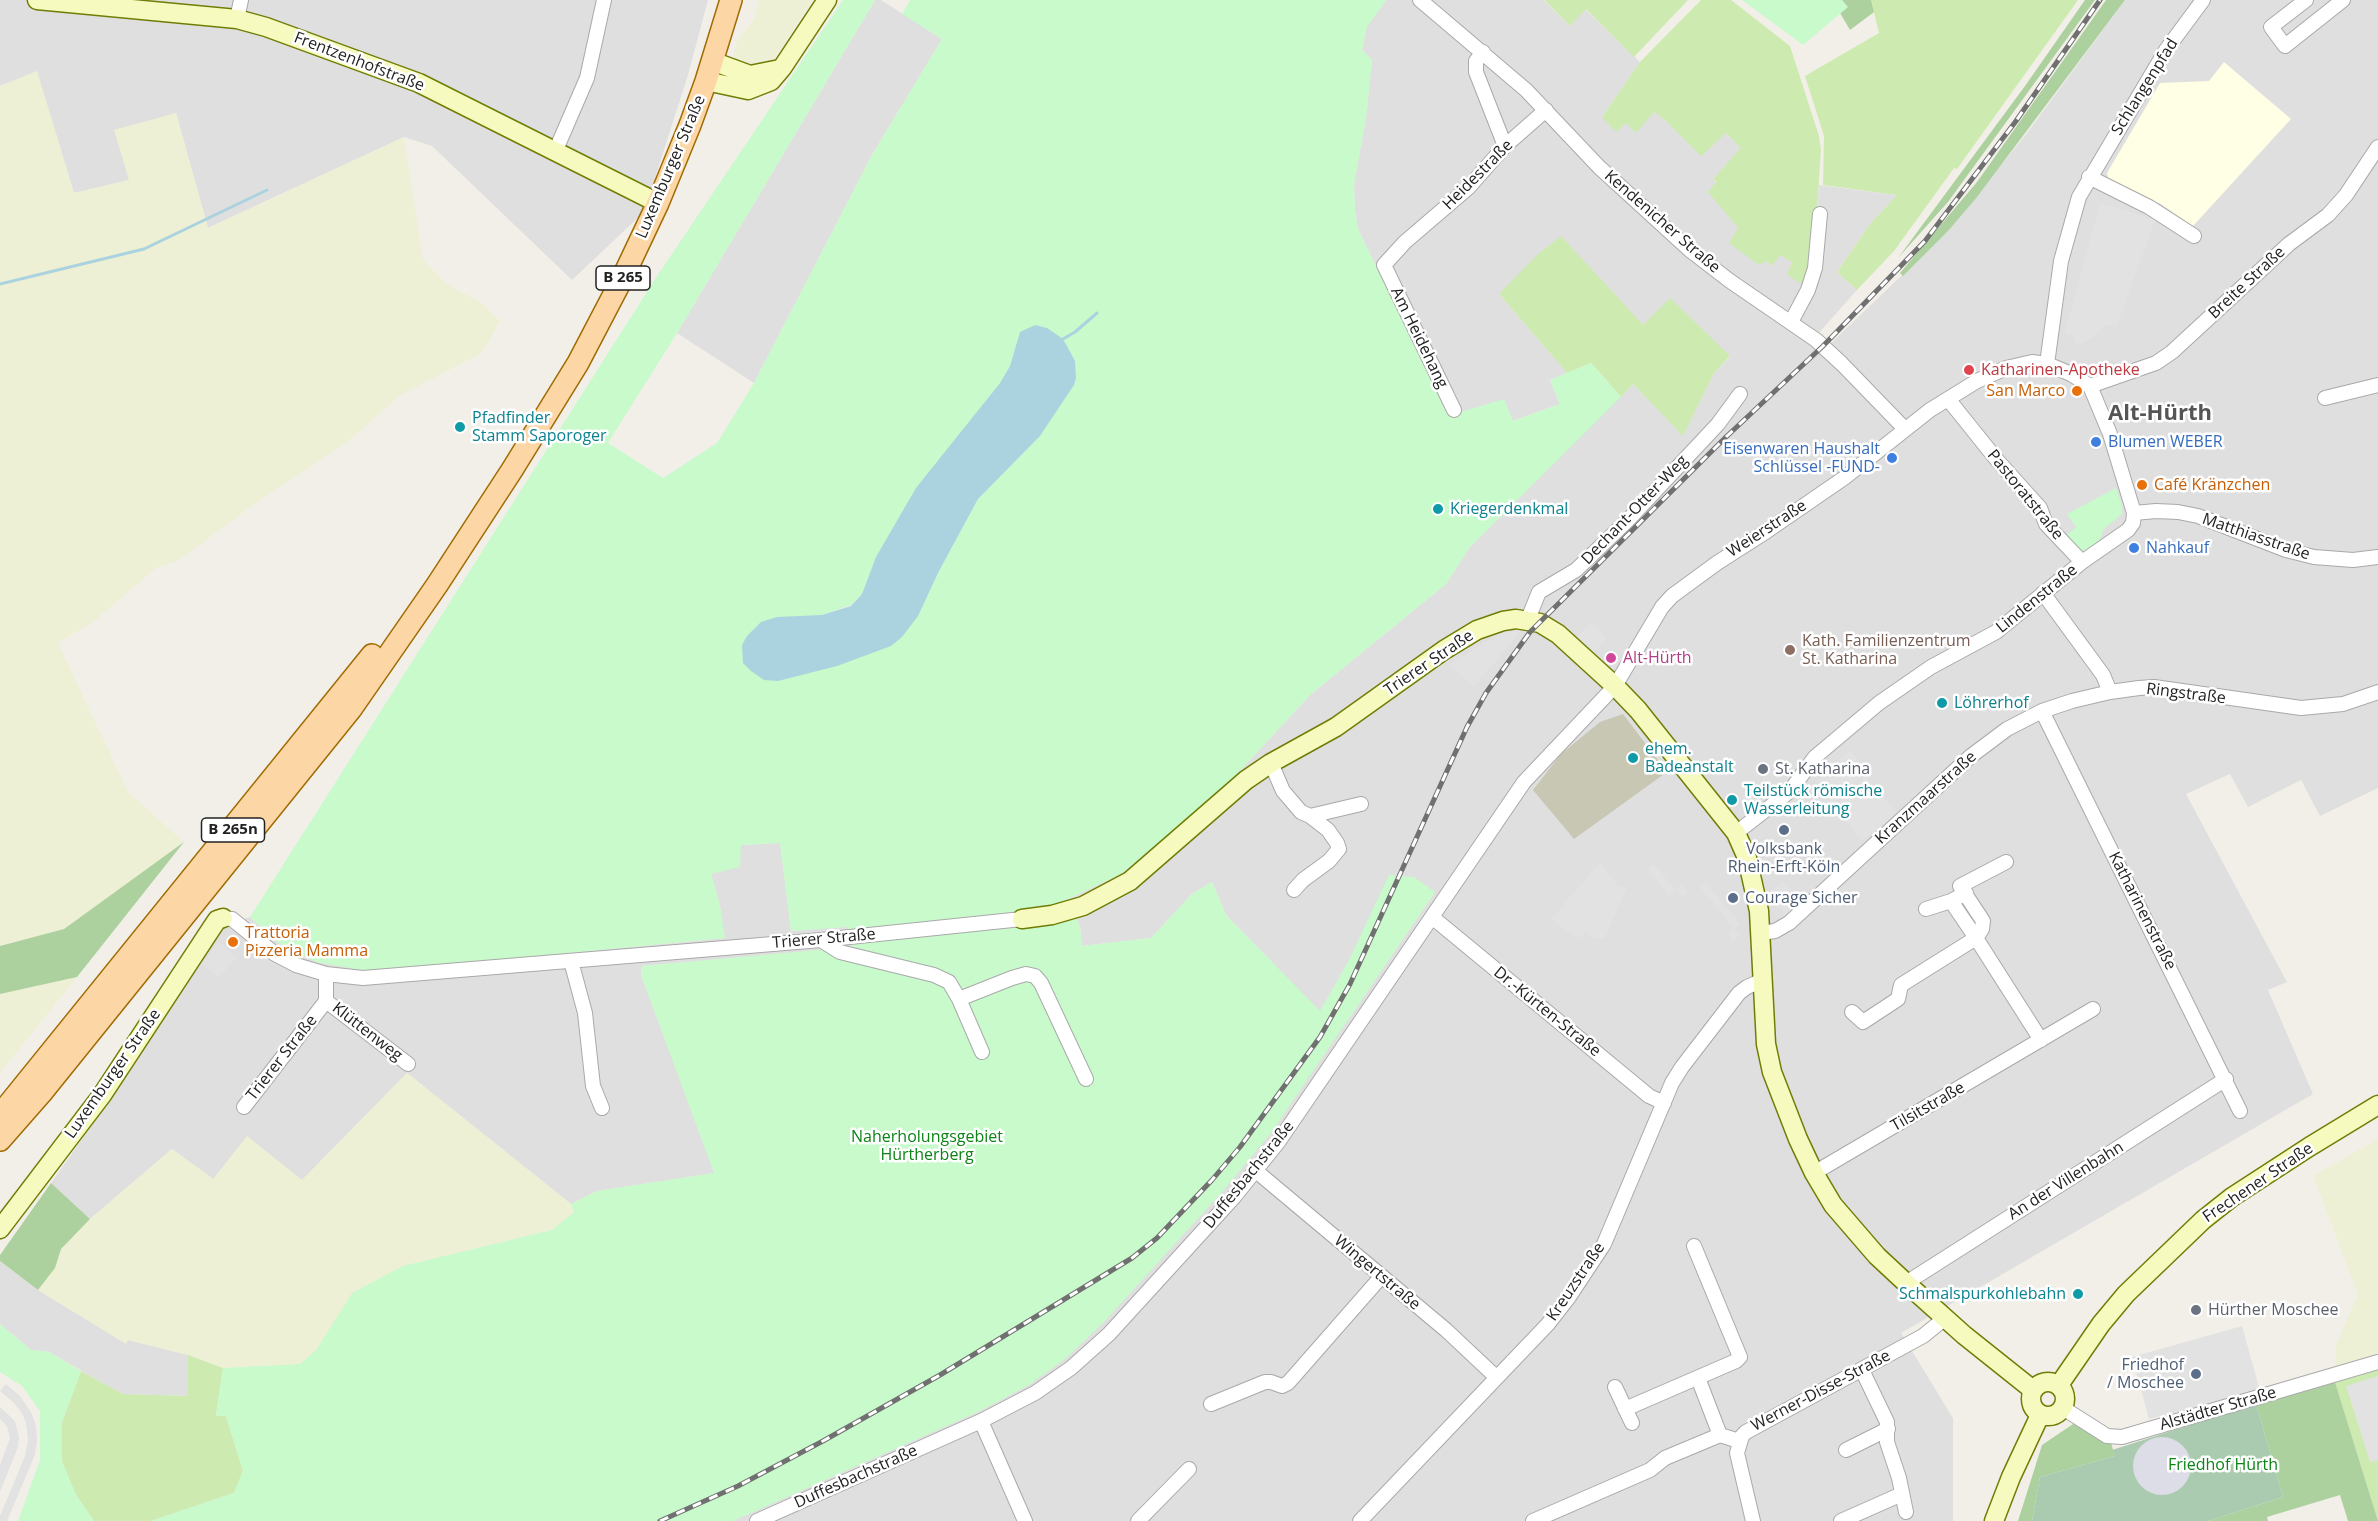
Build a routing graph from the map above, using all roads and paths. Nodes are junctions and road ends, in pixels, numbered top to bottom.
1 (37, 0) edge
2 (241, 0) edge
3 (604, 0) edge
4 (731, 0) edge
5 (827, 0) edge
6 (1420, 0) edge
7 (2203, 0) edge
8 (2306, 0) edge
9 (2343, 0) edge
10 (237, 19) junction
11 (1483, 52) junction
12 (709, 71) junction
13 (1546, 110) junction
14 (1505, 146) junction
15 (2378, 147) edge
16 (555, 152) junction
17 (2089, 177) junction
18 (658, 203) junction
19 (1820, 214) dead end
20 (2194, 236) dead end
21 (1384, 265) joint
22 (1791, 322) junction
23 (2047, 364) junction
24 (2378, 385) edge
25 (2090, 386) junction
26 (1740, 394) dead end
27 (2325, 398) dead end
28 (1948, 399) junction
29 (1454, 410) dead end
30 (1905, 429) junction
31 (2134, 513) junction
32 (464, 543) junction
33 (2378, 557) edge
34 (2082, 562) junction
35 (2043, 593) junction
36 (1528, 620) junction
37 (1615, 686) junction
38 (2110, 692) junction
39 (2378, 692) edge
40 (2042, 711) junction
41 (1272, 763) junction
42 (1361, 804) dead end
43 (1310, 816) junction
44 (1736, 833) junction
45 (2006, 862) dead end
46 (1294, 890) dead end
47 (1966, 892) junction
48 (1951, 901) junction
49 (1926, 909) dead end
50 (1432, 917) junction
51 (223, 918) joint
52 (1022, 919) joint
53 (1761, 933) junction
54 (1976, 938) junction
55 (821, 940) junction
56 (571, 961) junction
57 (326, 974) junction
58 (1761, 981) junction
59 (959, 999) junction
60 (326, 1001) junction
61 (2093, 1009) dead end
62 (1852, 1012) dead end
63 (2041, 1040) junction
64 (982, 1052) dead end
65 (408, 1064) dead end
66 (1086, 1079) dead end
67 (2226, 1079) junction
68 (1664, 1103) junction
69 (2378, 1106) edge
70 (244, 1107) dead end
71 (602, 1108) dead end
72 (2241, 1111) dead end
73 (0, 1115) edge
74 (0, 1140) edge
75 (1256, 1171) junction
76 (1814, 1173) junction
77 (0, 1230) edge
78 (1694, 1246) dead end
79 (1381, 1277) junction
80 (1905, 1283) junction
81 (1944, 1318) junction
82 (2378, 1362) edge
83 (1862, 1370) junction
84 (1496, 1377) junction
85 (1698, 1378) junction
86 (2058, 1385) junction
87 (1615, 1387) dead end
88 (2033, 1390) junction
89 (1210, 1404) dead end
90 (2063, 1408) junction
91 (1625, 1409) junction
92 (2040, 1414) junction
93 (981, 1421) junction
94 (1632, 1423) dead end
95 (1888, 1429) junction
96 (1720, 1435) junction
97 (1739, 1441) junction
98 (1846, 1449) dead end
99 (1189, 1469) dead end
100 (1902, 1494) junction
101 (1906, 1512) dead end
102 (757, 1521) edge
103 (1025, 1521) edge
104 (1138, 1521) edge
105 (1360, 1521) edge
106 (1533, 1521) edge
107 (1753, 1521) edge
108 (1841, 1521) edge
109 (1994, 1521) edge

1 - 10 street, Frentzenhofstraße
2 - 10 street
3 - 16 street
4 - 12 main road, Luxemburger Straße / B 265
5 - 12 street
6 - 11 street, Kendenicher Straße
7 - 17 street, Schlangenpfad
8 - 9 street
10 - 16 street, Frentzenhofstraße
11 - 13 street, Kendenicher Straße
11 - 14 street
12 - 18 main road, Luxemburger Straße / B 265
13 - 14 street, Heidestraße
13 - 22 street, Kendenicher Straße
14 - 21 street, Heidestraße
15 - 25 street, Breite Straße
16 - 18 street, Frentzenhofstraße
17 - 20 street
17 - 23 street, Schlangenpfad
18 - 32 main road, Luxemburger Straße / B 265
19 - 22 street
21 - 29 street, Am Heidehang
22 - 30 street, Kendenicher Straße
23 - 25 street
23 - 28 street, Weierstraße
24 - 27 street
25 - 31 street
26 - 36 street, Dechant-Otter-Weg
28 - 30 street, Weierstraße
28 - 34 street, Pastoratstraße
30 - 37 street, Weierstraße
31 - 33 street, Matthiasstraße
31 - 34 street, Lindenstraße
32 - 73 main road, B 265n
32 - 74 main road, B 265n
34 - 35 street, Lindenstraße
35 - 38 street
35 - 44 street, Lindenstraße
36 - 37 street, Trierer Straße
36 - 41 street, Trierer Straße
37 - 44 street, Trierer Straße
37 - 50 street, Duffesbachstraße
38 - 39 street, Ringstraße
38 - 40 street, Kranzmaarstraße
40 - 53 street, Kranzmaarstraße
40 - 67 street, Katharinenstraße
41 - 43 street
41 - 52 street, Trierer Straße
42 - 43 street
43 - 46 street
44 - 53 street, Trierer Straße
45 - 47 street
47 - 48 street
47 - 54 street
48 - 49 street
48 - 54 street
50 - 68 street, Dr.-Kürten-Straße
50 - 75 street, Duffesbachstraße
51 - 57 street, Trierer Straße
51 - 77 street, Luxemburger Straße
52 - 55 street, Trierer Straße
53 - 58 street
54 - 62 street
54 - 63 street
55 - 56 street, Trierer Straße
55 - 59 street
56 - 57 street, Trierer Straße
56 - 71 street
57 - 60 street, Trierer Straße
58 - 68 street, Kreuzstraße
58 - 76 street
59 - 64 street
59 - 66 street
60 - 65 street, Klüttenweg
60 - 70 street, Trierer Straße
61 - 63 street, Tilsitstraße
63 - 76 street, Tilsitstraße
67 - 72 street, Katharinenstraße
67 - 80 street, An der Villenbahn
68 - 84 street, Kreuzstraße
69 - 86 street, Frechener Straße
75 - 79 street, Wingertstraße
75 - 93 street, Duffesbachstraße
76 - 80 street
78 - 85 street
79 - 84 street, Wingertstraße
79 - 89 street
80 - 81 street
81 - 83 street, Werner-Disse-Straße
81 - 88 street
82 - 90 street, Alstädter Straße
83 - 95 street
83 - 97 street, Werner-Disse-Straße
84 - 105 street, Kreuzstraße
85 - 91 street
85 - 96 street
86 - 88 street
86 - 90 street
87 - 91 street
88 - 92 street
90 - 92 street
91 - 94 street
92 - 109 street
93 - 102 street, Duffesbachstraße
93 - 103 street
95 - 98 street
95 - 100 street
96 - 97 street
96 - 106 street
97 - 107 street, Werner-Disse-Straße
99 - 104 street
100 - 101 street
100 - 108 street

